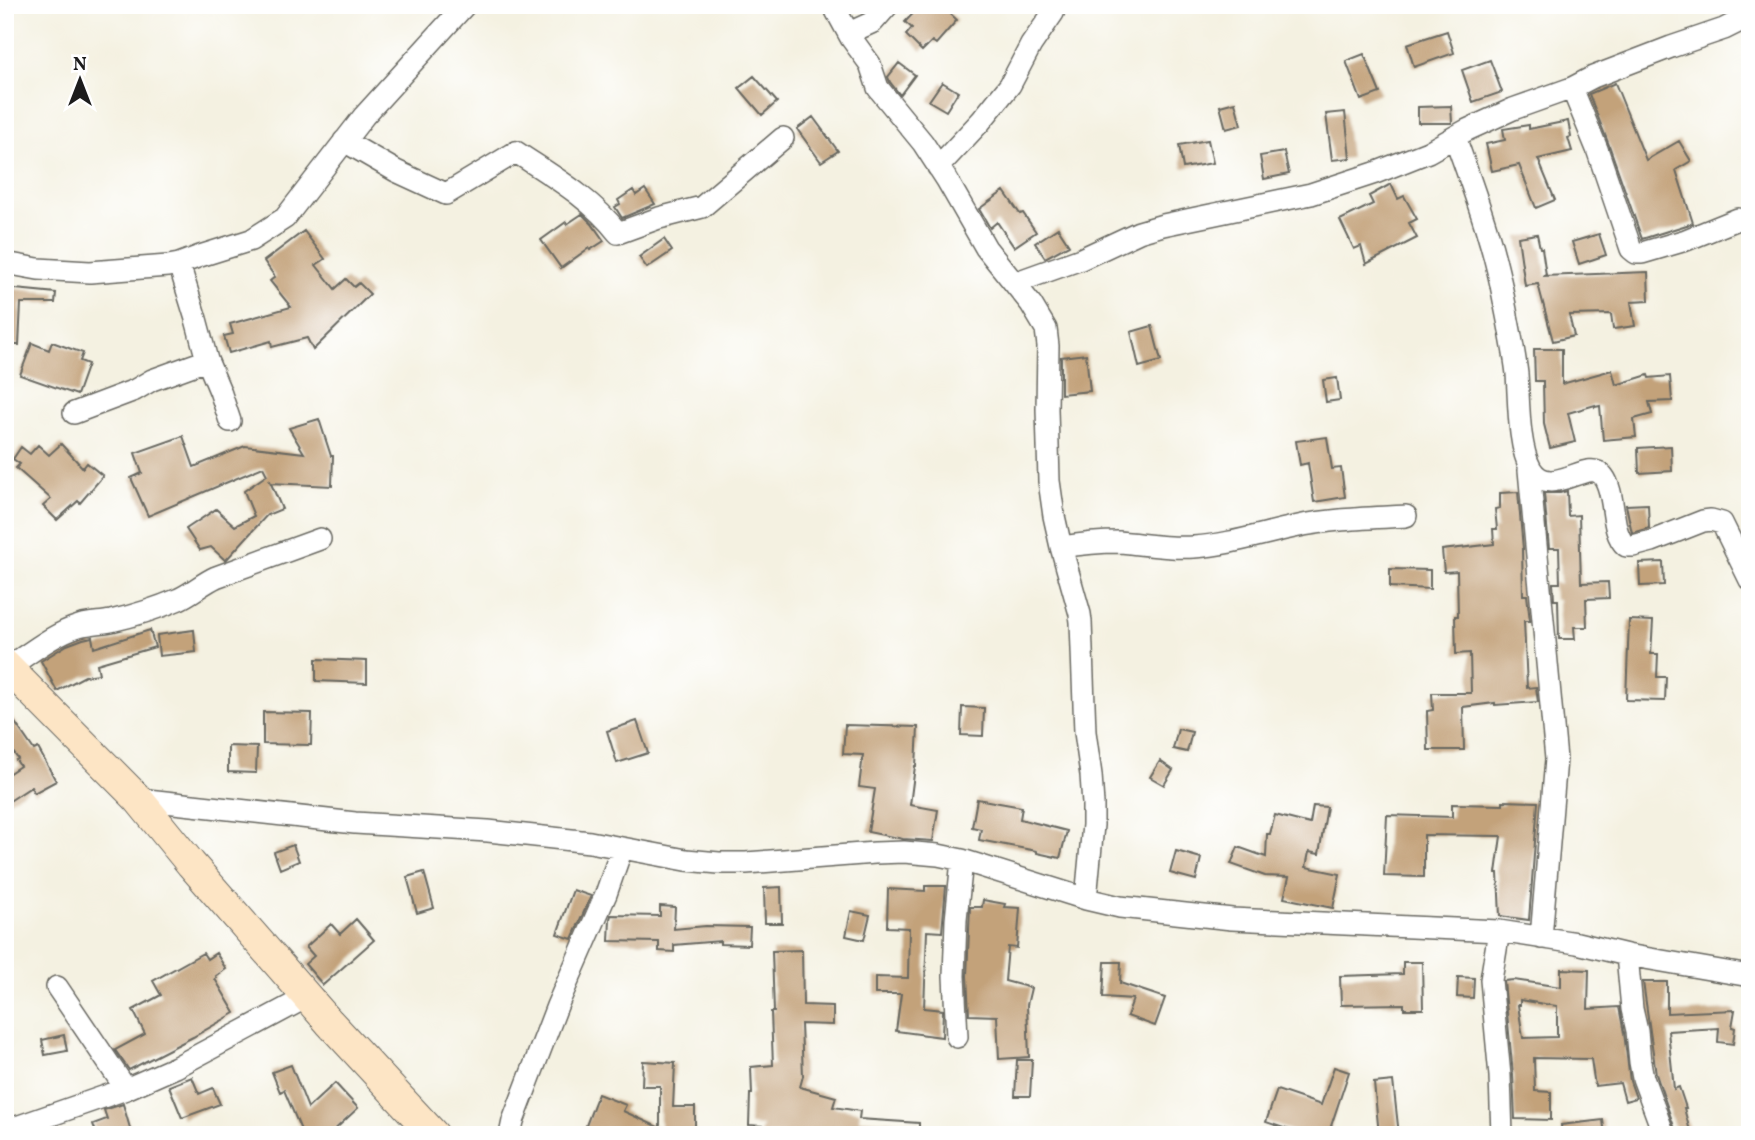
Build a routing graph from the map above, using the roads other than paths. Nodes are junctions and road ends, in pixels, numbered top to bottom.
1 (465, 5) edge
2 (833, 5) edge
3 (888, 5) edge
4 (1056, 5) edge
5 (1750, 16) edge
6 (849, 33) junction
7 (1572, 88) junction
8 (1455, 137) junction
9 (783, 138) dead end
10 (344, 141) junction
11 (938, 167) junction
12 (1738, 219) dead end
13 (5, 263) edge
14 (179, 264) junction
15 (1014, 283) junction
16 (207, 360) junction
17 (74, 413) dead end
18 (230, 421) dead end
19 (1531, 469) junction
20 (1406, 516) dead end
21 (320, 539) dead end
22 (1060, 547) junction
23 (1750, 580) edge
24 (6, 673) edge
25 (138, 799) junction
26 (622, 848) junction
27 (962, 860) junction
28 (1086, 899) junction
29 (1499, 931) junction
30 (1541, 938) junction
31 (1627, 955) junction
32 (1750, 975) edge
33 (57, 987) dead end
34 (307, 997) junction
35 (957, 1037) dead end
36 (126, 1089) junction
37 (5, 1131) edge
38 (434, 1135) edge
39 (510, 1135) edge
40 (1502, 1135) edge
41 (1664, 1135) edge

1 - 10 street
2 - 6 street
3 - 6 street
4 - 11 street
5 - 7 street
6 - 11 street
7 - 8 street
7 - 12 street
8 - 15 street
8 - 19 street
9 - 10 street
10 - 14 street
11 - 15 street
13 - 14 street
14 - 16 street
15 - 22 street
16 - 17 street
16 - 18 street
19 - 23 street
19 - 30 street
20 - 22 street
21 - 24 street
22 - 28 street
24 - 25 street
25 - 26 street
25 - 34 street
26 - 27 street
26 - 39 street
27 - 28 street
27 - 35 street
28 - 29 street
29 - 30 street
29 - 40 street
30 - 31 street
31 - 32 street
31 - 41 street
33 - 36 street
34 - 36 street
34 - 38 street
36 - 37 street

